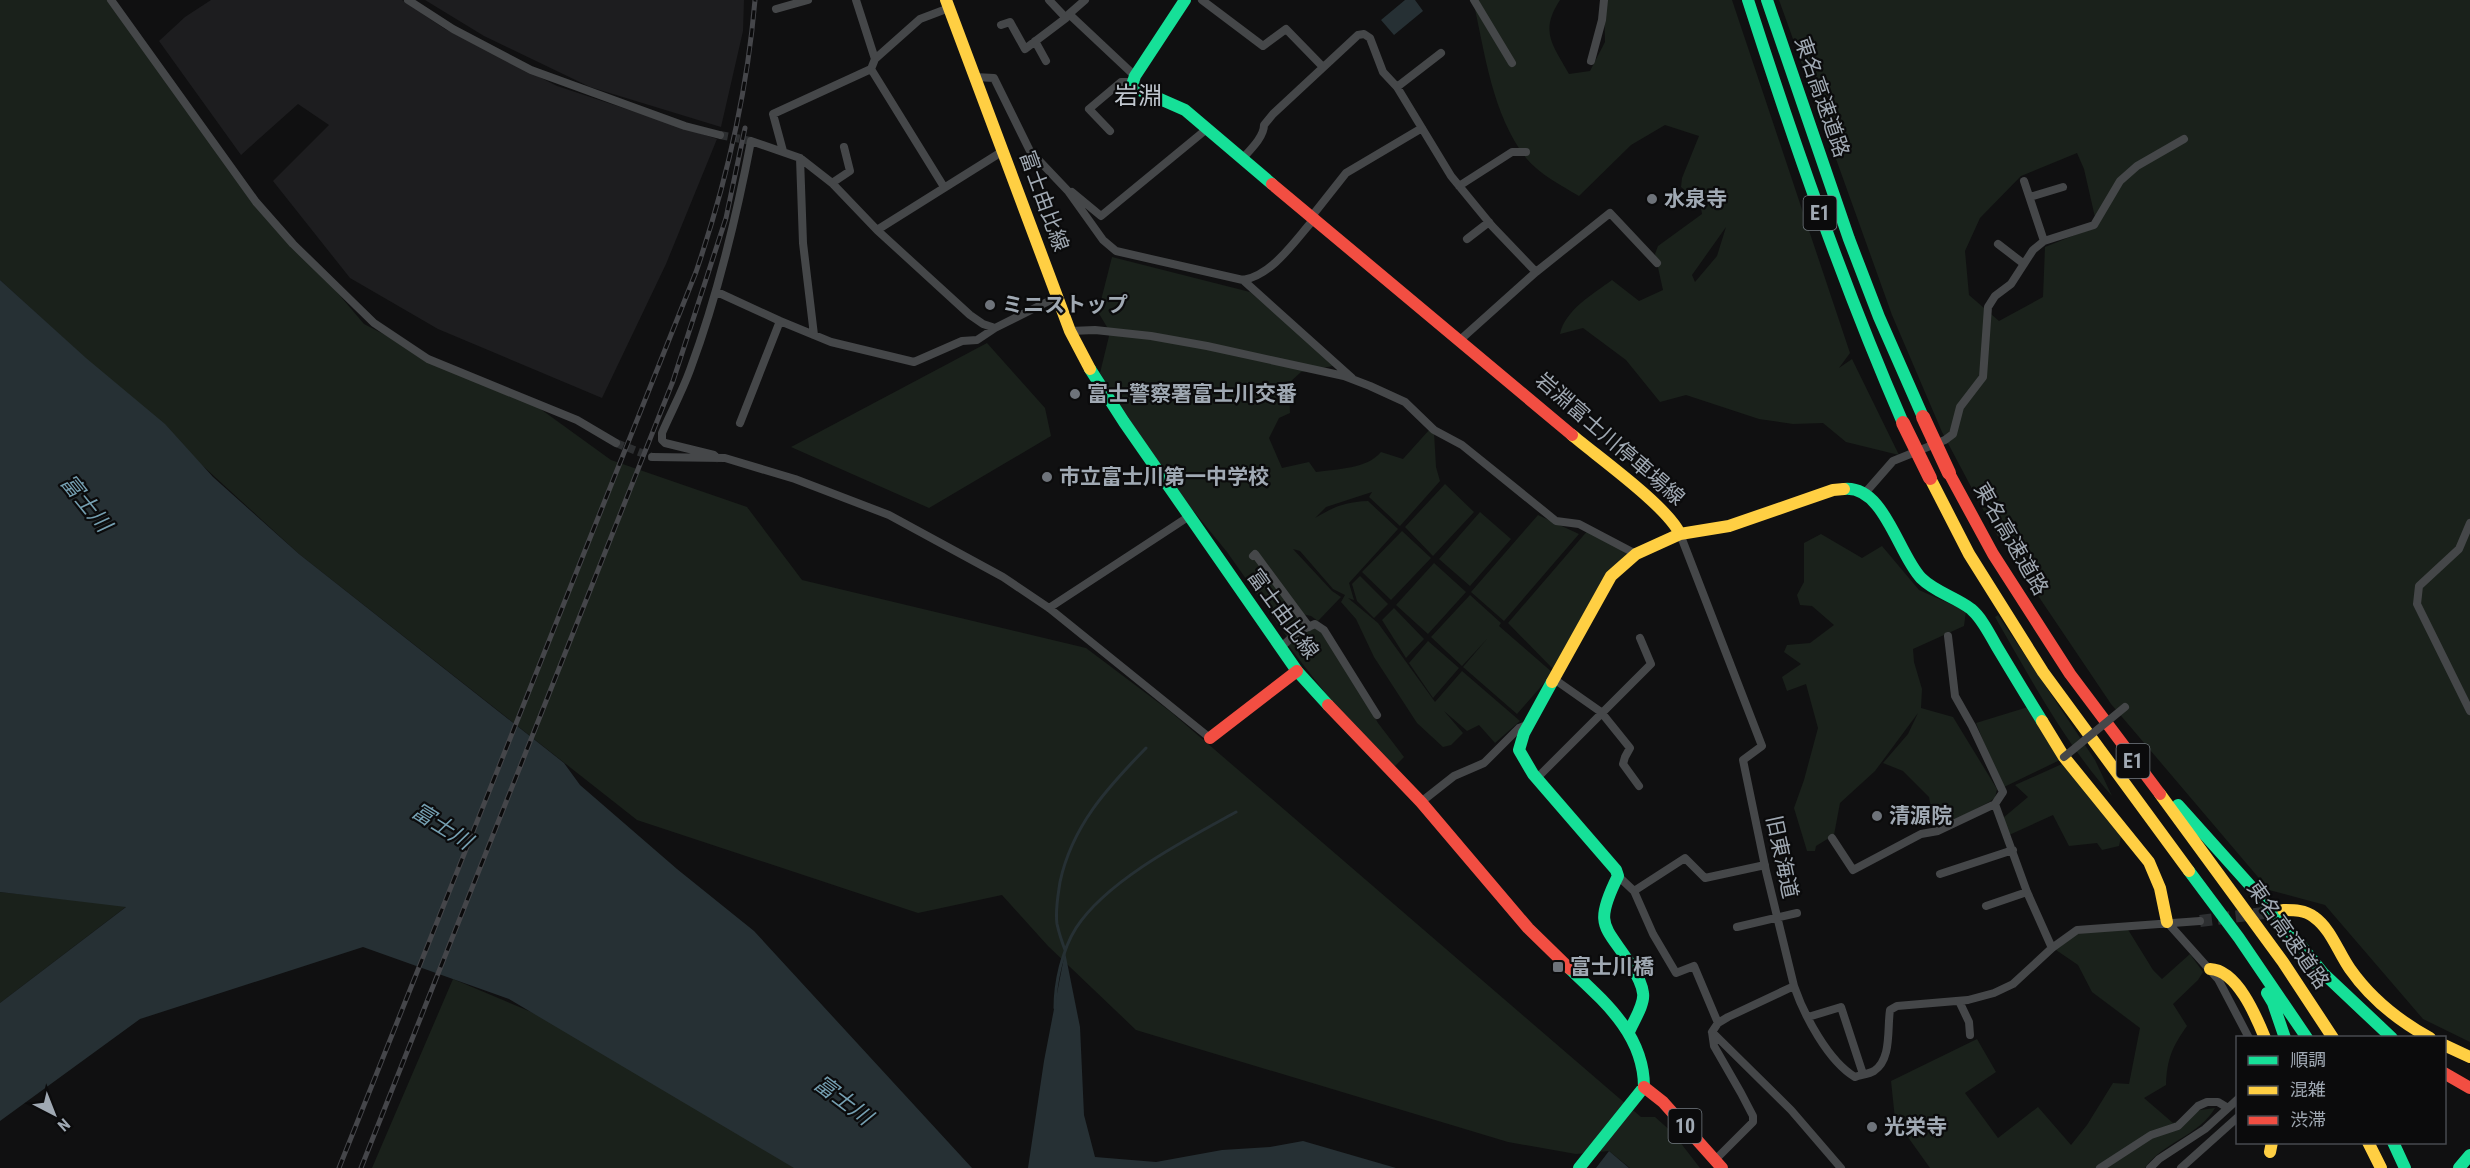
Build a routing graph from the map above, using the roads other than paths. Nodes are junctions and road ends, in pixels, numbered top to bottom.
1 (111, 0) edge
2 (408, 0) edge
3 (808, 0) edge
4 (856, 0) edge
5 (1049, 0) edge
6 (1085, 0) edge
7 (1202, 0) edge
8 (1474, 0) edge
9 (1604, 0) edge
10 (1748, 0) edge
11 (1767, 0) edge
12 (1180, 2) edge
13 (948, 4) edge
14 (776, 9) dead end
15 (1068, 16) junction
16 (1001, 25) dead end
17 (1035, 41) junction
18 (1441, 52) dead end
19 (875, 59) junction
20 (1046, 61) dead end
21 (1591, 61) dead end
22 (1512, 63) dead end
23 (1322, 66) junction
24 (871, 69) junction
25 (975, 77) junction
26 (1134, 79) junction
27 (1397, 87) junction
28 (1208, 128) junction
29 (1422, 128) junction
30 (1110, 130) dead end
31 (720, 135) tunnel mouth
32 (2184, 139) dead end
33 (844, 147) dead end
34 (783, 151) junction
35 (1003, 151) junction
36 (1526, 152) dead end
37 (800, 158) junction
38 (1242, 159) junction
39 (2024, 181) dead end
40 (832, 183) junction
41 (1459, 186) junction
42 (944, 187) junction
43 (2063, 187) dead end
44 (1068, 191) junction
45 (2030, 197) junction
46 (1314, 217) junction
47 (1489, 222) junction
48 (877, 230) junction
49 (1467, 239) dead end
50 (2044, 241) junction
51 (1998, 244) dead end
52 (1657, 263) dead end
53 (2024, 264) junction
54 (1536, 272) junction
55 (1243, 280) junction
56 (717, 292) junction
57 (1057, 297) junction
58 (780, 321) junction
59 (995, 328) junction
60 (1070, 331) junction
61 (814, 335) junction
62 (1460, 340) junction
63 (1355, 380) junction
64 (740, 423) dead end
65 (616, 444) tunnel mouth
66 (652, 457) tunnel mouth
67 (717, 459) junction
68 (1865, 494) junction
69 (1188, 517) junction
70 (2470, 523) edge
71 (1680, 534) junction
72 (1636, 554) junction
73 (1253, 556) dead end
74 (1049, 608) junction
75 (1308, 627) junction
76 (1948, 636) dead end
77 (1640, 638) dead end
78 (1280, 648) junction
79 (1296, 671) junction
80 (1554, 680) junction
81 (2125, 707) dead end
82 (2470, 711) edge
83 (1601, 712) junction
84 (1377, 715) dead end
85 (1528, 724) junction
86 (2110, 729) junction
87 (1210, 738) joint
88 (2064, 757) junction
89 (1537, 778) junction
90 (1639, 786) dead end
91 (1421, 802) junction
92 (1995, 804) junction
93 (1832, 838) dead end
94 (2013, 850) junction
95 (1765, 865) junction
96 (1940, 874) dead end
97 (1618, 876) junction
98 (1634, 891) junction
99 (2027, 892) junction
100 (2209, 897) junction
101 (1986, 906) dead end
102 (2283, 910) tunnel mouth
103 (1797, 913) dead end
104 (1777, 917) junction
105 (2200, 921) tunnel mouth
106 (2167, 922) junction
107 (1737, 927) dead end
108 (2052, 948) junction
109 (2210, 969) junction
110 (1794, 986) junction
111 (1959, 1001) junction
112 (1808, 1017) junction
113 (1718, 1023) junction
114 (1629, 1032) junction
115 (1712, 1032) junction
116 (1970, 1035) dead end
117 (2248, 1036) edge
118 (2264, 1036) edge
119 (2284, 1036) edge
120 (2306, 1036) edge
121 (2332, 1036) edge
122 (2390, 1036) edge
123 (2426, 1036) edge
124 (2446, 1045) edge
125 (2470, 1057) edge
126 (1863, 1074) junction
127 (2446, 1074) edge
128 (1644, 1087) junction
129 (2470, 1088) edge
130 (2236, 1101) edge
131 (2228, 1108) junction
132 (2236, 1119) edge
133 (2369, 1144) edge
134 (2393, 1144) edge
135 (2470, 1155) edge
136 (1718, 1164) edge
137 (1579, 1168) edge
138 (1841, 1168) edge
139 (2100, 1168) edge
140 (2150, 1168) edge
141 (2181, 1168) edge
142 (2381, 1168) edge
143 (2405, 1168) edge
144 (2459, 1168) edge

1 - 65 street
2 - 31 street
3 - 14 street
4 - 19 street
5 - 15 street
6 - 15 street
7 - 23 street
8 - 22 street
9 - 21 street
10 - 100 main road, 東名高速道路 / E1, bridge
11 - 86 main road, 東名高速道路 / E1, bridge
12 - 26 main road
13 - 19 street
13 - 25 main road, 富士由比線
15 - 17 street
15 - 26 street
16 - 17 street
17 - 20 street
18 - 27 street
19 - 24 street
23 - 27 street
23 - 38 street
24 - 34 street
24 - 42 street
25 - 35 main road, 富士由比線
25 - 44 street
26 - 28 main road, 岩淵富士川停車場線
26 - 30 street
27 - 29 street
28 - 38 main road, 岩淵富士川停車場線
28 - 44 street
29 - 41 street
29 - 46 street
32 - 50 street
33 - 40 street
34 - 37 street
34 - 56 street
35 - 42 street
35 - 57 main road, 富士由比線
36 - 41 street
37 - 40 street
37 - 61 street
38 - 46 main road, 岩淵富士川停車場線
39 - 45 street
40 - 48 street
41 - 47 street
42 - 48 street
43 - 45 street
44 - 55 street
45 - 50 street
46 - 55 street
46 - 62 main road, 岩淵富士川停車場線
47 - 49 street
47 - 54 street
48 - 59 street
50 - 53 street
51 - 53 street
52 - 54 street
53 - 68 street
54 - 62 street
55 - 63 street
56 - 58 street
56 - 67 street
57 - 59 street
57 - 60 main road, 富士由比線
58 - 61 street
58 - 64 street
59 - 61 street
60 - 63 street
60 - 69 main road, 富士由比線
62 - 71 main road, 岩淵富士川停車場線
63 - 72 street
66 - 67 street
67 - 74 street
68 - 71 main road
68 - 88 main road
69 - 74 street
69 - 78 main road, 富士由比線
70 - 82 street
71 - 72 main road, 岩淵富士川停車場線
71 - 95 street, 旧東海道
72 - 80 main road, 岩淵富士川停車場線
73 - 75 street
74 - 87 street
75 - 78 street
75 - 84 street
76 - 92 street
77 - 83 street
78 - 79 main road, 富士由比線
79 - 87 main road
79 - 91 main road, 富士由比線
80 - 83 street
80 - 85 main road, 岩淵富士川停車場線
81 - 88 street, bridge
83 - 89 street
83 - 90 street
85 - 89 main road, 岩淵富士川停車場線
85 - 91 street
86 - 121 main road, 東名高速道路 / E1
86 - 122 main road
88 - 106 main road
89 - 97 main road, 岩淵富士川停車場線
91 - 114 main road, 富士由比線
92 - 93 street
92 - 94 street
94 - 96 street
94 - 99 street
95 - 98 street
95 - 104 street, 旧東海道
97 - 98 street
97 - 114 main road
98 - 113 street
99 - 101 street
99 - 108 street
100 - 119 main road
100 - 120 main road, 東名高速道路 / E1
102 - 123 main road
103 - 104 street
104 - 107 street
104 - 110 street, 旧東海道
105 - 106 street
106 - 108 street
106 - 109 street
108 - 111 street
109 - 117 street
109 - 118 main road
110 - 112 street, 旧東海道
110 - 113 street
111 - 116 street
111 - 126 street
112 - 126 street, 旧東海道
112 - 126 street
113 - 115 street
114 - 128 main road, 富士由比線
115 - 136 street
115 - 138 street
124 - 125 main road
127 - 129 main road
128 - 136 main road, 10
128 - 137 main road
130 - 131 street
131 - 139 street
131 - 140 street
132 - 141 street
133 - 142 main road
134 - 143 main road
135 - 144 main road

